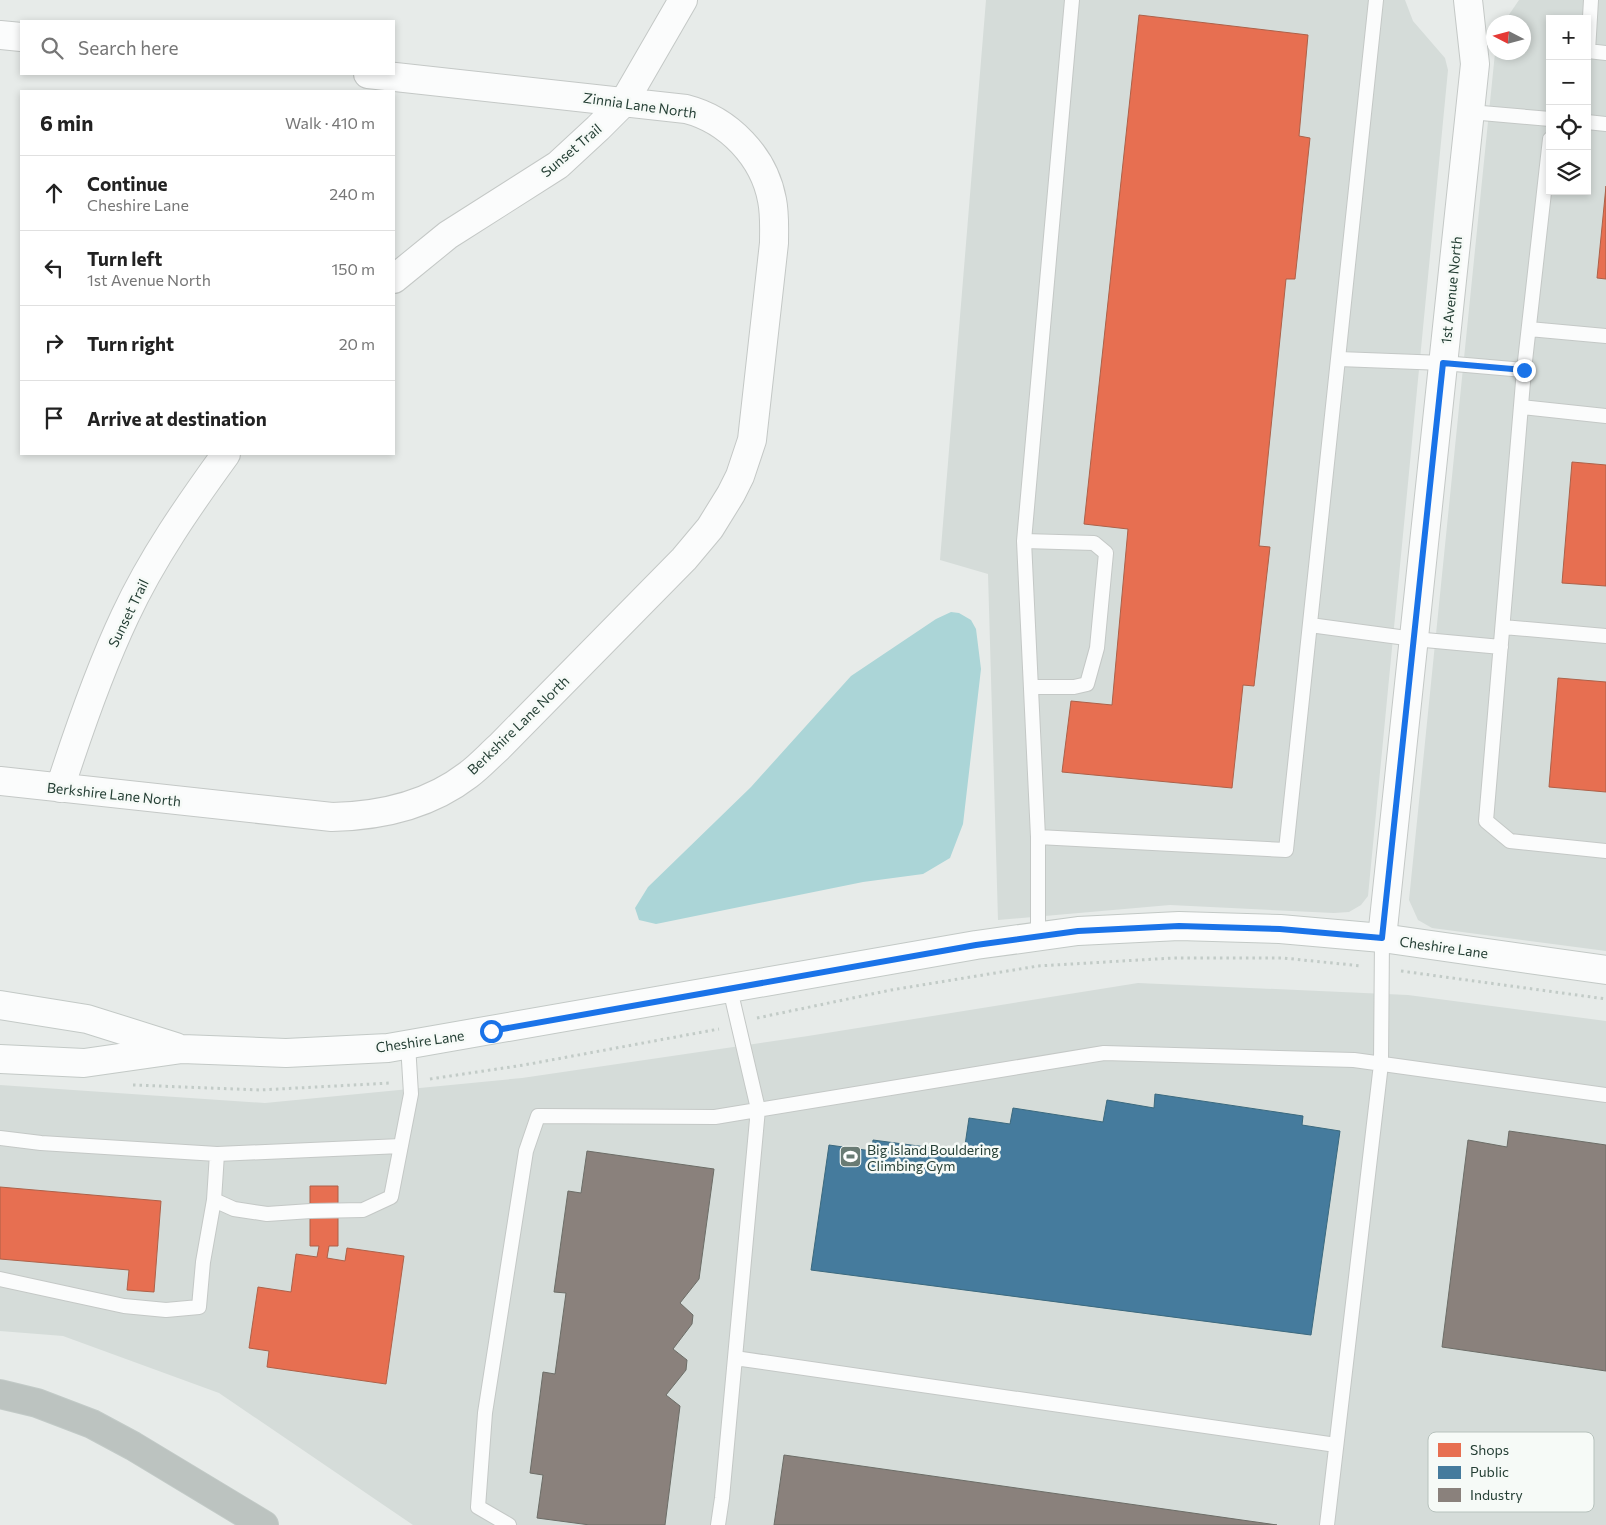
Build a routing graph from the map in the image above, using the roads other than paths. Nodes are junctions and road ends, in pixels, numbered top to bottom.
1 (683, 0) edge
2 (1072, 0) edge
3 (1376, 0) edge
4 (1468, 0) edge
5 (1591, 0) edge
6 (0, 34) edge
7 (20, 37) edge
8 (1606, 53) edge
9 (377, 75) edge
10 (624, 102) junction
11 (1470, 112) junction
12 (1546, 119) edge
13 (1591, 122) edge
14 (1606, 124) edge
15 (1549, 150) edge
16 (395, 278) edge
17 (1529, 329) junction
18 (1606, 336) edge
19 (1339, 359) junction
20 (1443, 363) junction
21 (1524, 370) junction
22 (1521, 407) junction
23 (756, 414) joint
24 (1606, 416) edge
25 (225, 455) edge
26 (1024, 541) junction
27 (1310, 625) junction
28 (1503, 627) junction
29 (1606, 636) edge
30 (1414, 639) junction
31 (1501, 647) junction
32 (1030, 687) junction
33 (0, 781) edge
34 (60, 788) junction
35 (1038, 837) junction
36 (1606, 851) edge
37 (1038, 937) junction
38 (1382, 938) junction
39 (1606, 970) edge
40 (730, 989) junction
41 (0, 1005) edge
42 (408, 1044) junction
43 (182, 1049) junction
44 (0, 1059) edge
45 (1381, 1064) junction
46 (1606, 1095) edge
47 (758, 1109) junction
48 (0, 1138) edge
49 (401, 1146) junction
50 (217, 1154) junction
51 (214, 1200) junction
52 (0, 1280) edge
53 (735, 1358) junction
54 (0, 1394) edge
55 (1336, 1445) junction
56 (264, 1525) edge
57 (509, 1525) edge
58 (718, 1525) edge
59 (1327, 1525) edge

1 - 10 street, Sunset Trail
2 - 26 lane
3 - 19 lane
4 - 11 street, 1st Avenue North
5 - 8 lane
6 - 7 street
9 - 10 street, Zinnia Lane North
10 - 16 street, Sunset Trail
10 - 23 street, Zinnia Lane North
11 - 12 lane
11 - 20 street, 1st Avenue North
13 - 14 lane
15 - 17 lane
17 - 18 lane
17 - 21 lane
19 - 20 lane
19 - 27 lane
20 - 21 lane
20 - 30 street, 1st Avenue North
21 - 22 lane
22 - 24 lane
22 - 28 lane
23 - 34 street, Berkshire Lane North
25 - 34 street, Sunset Trail
26 - 32 lane
26 - 32 lane
27 - 30 lane
27 - 35 lane
28 - 29 lane
28 - 31 lane
30 - 31 lane
30 - 38 street, 1st Avenue North
31 - 36 lane
32 - 35 lane
33 - 34 street, Berkshire Lane North
35 - 37 lane
37 - 38 street, Cheshire Lane
37 - 40 street, Cheshire Lane
38 - 39 street, Cheshire Lane
38 - 45 lane
40 - 42 street, Cheshire Lane
40 - 47 lane
41 - 43 street, Cheshire Lane
42 - 43 street, Cheshire Lane
42 - 49 lane
43 - 44 street, Cheshire Lane
45 - 46 lane
45 - 47 lane
45 - 55 lane
47 - 53 lane
47 - 57 lane
48 - 50 lane
49 - 50 lane
49 - 51 lane
50 - 51 lane
51 - 52 lane
53 - 55 lane
53 - 58 lane
54 - 56 highway
55 - 59 lane

